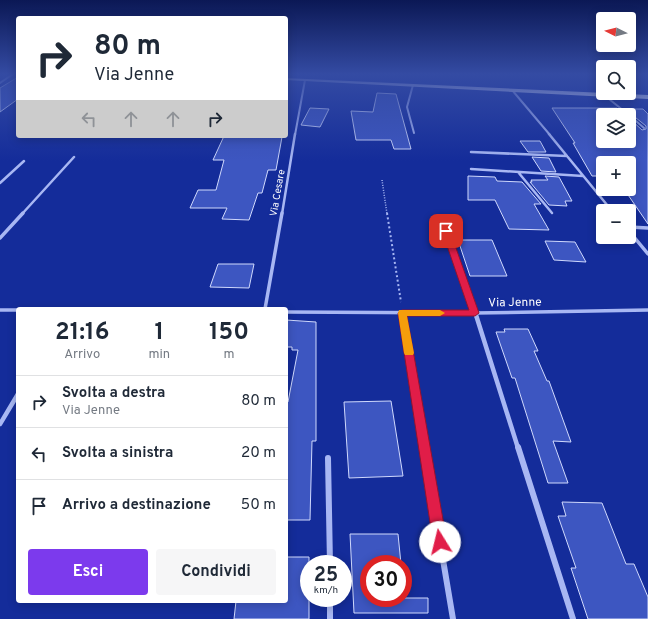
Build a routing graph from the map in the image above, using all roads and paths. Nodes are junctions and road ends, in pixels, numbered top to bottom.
1 (302, 103) edge
2 (408, 103) edge
3 (523, 103) edge
4 (636, 121) edge
5 (644, 128) dead end
6 (414, 133) dead end
7 (470, 152) dead end
8 (567, 156) junction
9 (74, 157) dead end
10 (24, 161) dead end
11 (471, 169) dead end
12 (518, 172) junction
13 (583, 176) junction
14 (382, 180) dead end
15 (0, 183) edge
16 (606, 204) edge
17 (552, 213) dead end
18 (636, 228) edge
19 (648, 228) edge
20 (446, 231) dead end
21 (0, 238) edge
22 (636, 239) edge
23 (648, 254) edge
24 (265, 307) edge
25 (0, 310) edge
26 (16, 310) edge
27 (648, 310) edge
28 (288, 312) edge
29 (402, 313) junction
30 (475, 313) junction
31 (16, 397) edge
32 (0, 424) edge
33 (328, 458) dead end
34 (330, 555) edge
35 (330, 607) edge
36 (330, 619) edge
37 (453, 619) edge
38 (573, 619) edge

1 - 24 street, Via Cesare
2 - 6 street
3 - 8 street
4 - 5 street
7 - 8 street
8 - 13 street
9 - 21 street
10 - 15 street
11 - 12 street
12 - 13 street
12 - 17 street
13 - 16 street
14 - 29 path
18 - 19 street
20 - 30 lane
22 - 23 street
25 - 26 street
27 - 30 street, Via Jenne
28 - 29 street, Via Jenne
29 - 30 street, Via Jenne
29 - 37 street
30 - 38 street
31 - 32 street
33 - 34 street
35 - 36 street

